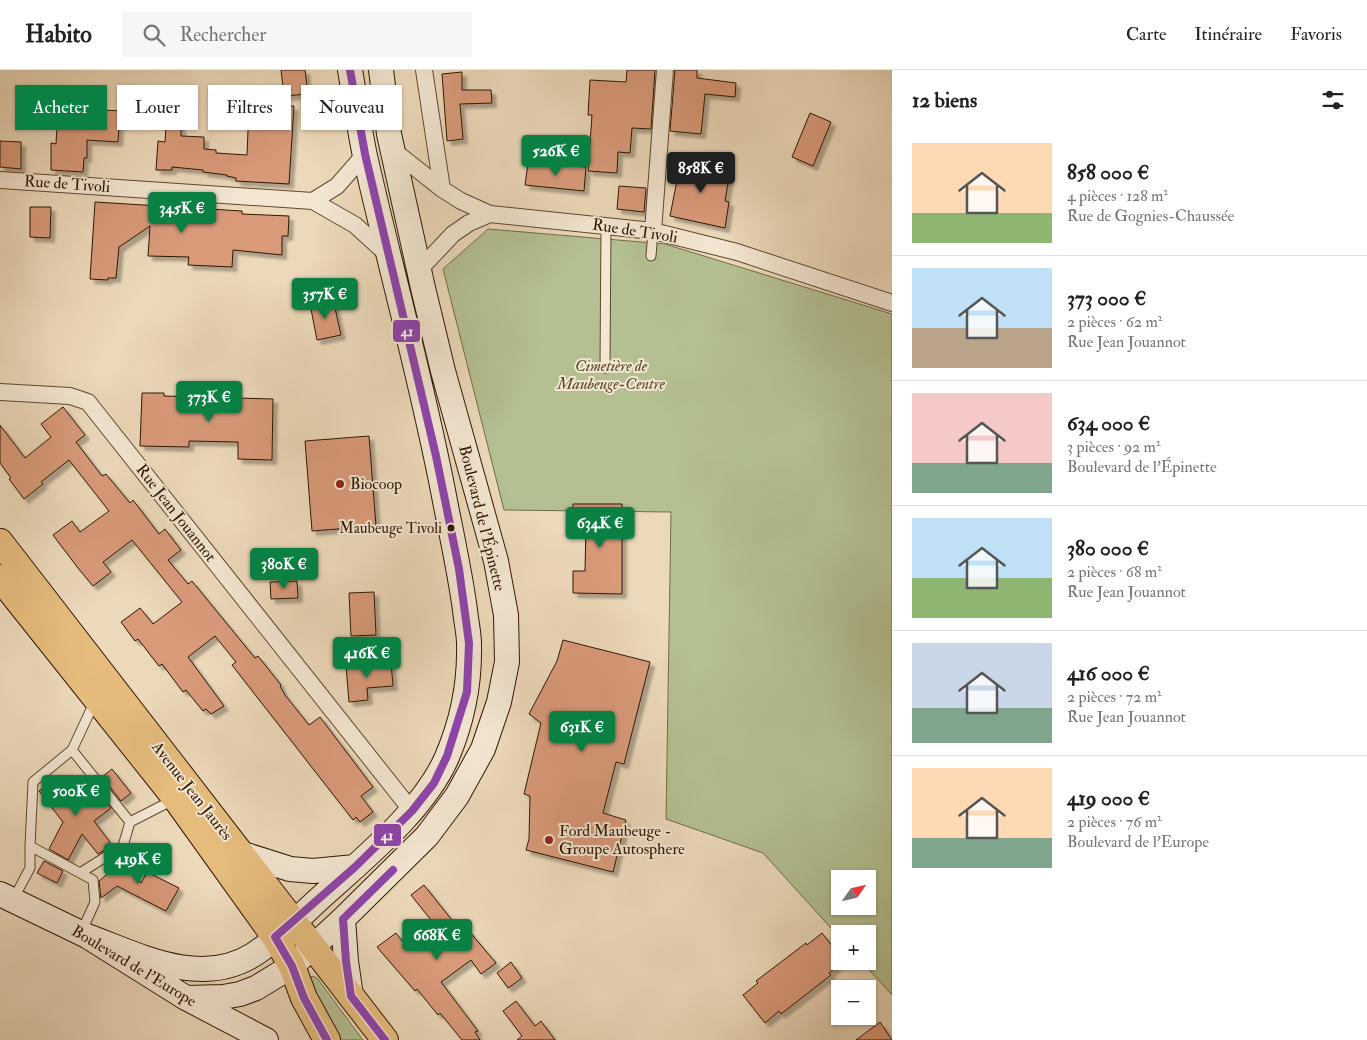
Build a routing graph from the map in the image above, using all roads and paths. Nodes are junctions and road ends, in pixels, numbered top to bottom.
1 (350, 70) edge
2 (380, 70) edge
3 (424, 70) edge
4 (665, 70) edge
5 (393, 150) junction
6 (365, 154) junction
7 (0, 180) edge
8 (442, 189) junction
9 (313, 201) junction
10 (490, 214) junction
11 (606, 226) junction
12 (653, 231) junction
13 (389, 256) junction
14 (651, 256) dead end
15 (419, 270) junction
16 (892, 304) edge
17 (605, 368) dead end
18 (0, 392) edge
19 (0, 542) edge
20 (0, 578) edge
21 (96, 698) junction
22 (72, 750) junction
23 (176, 799) junction
24 (412, 811) junction
25 (130, 822) junction
26 (30, 846) junction
27 (240, 853) junction
28 (355, 867) junction
29 (80, 873) junction
30 (6, 897) edge
31 (343, 919) junction
32 (284, 930) junction
33 (84, 934) junction
34 (313, 948) junction
35 (292, 966) junction
36 (351, 996) junction
37 (186, 998) junction
38 (266, 1040) edge
39 (327, 1040) edge
40 (384, 1040) edge

1 - 6 street, Boulevard de l'Épinette
2 - 5 street, Boulevard de l'Épinette
3 - 8 street
4 - 12 street
5 - 8 street
5 - 15 street, Boulevard de l'Épinette
6 - 9 street
6 - 13 street, Boulevard de l'Épinette
7 - 9 street, Rue de Tivoli
8 - 10 street
9 - 13 street, Rue de Tivoli
10 - 11 street, Rue de Tivoli
10 - 15 street
11 - 12 street, Rue de Tivoli
11 - 17 lane
12 - 14 lane
12 - 16 street, Rue de Tivoli
13 - 24 street, Boulevard de l'Épinette
15 - 31 street, Boulevard de l'Épinette
18 - 24 street, Rue Jean Jouannot
19 - 27 main road, Avenue Jean Jaurès
20 - 21 main road, Avenue Jean Jaurès
21 - 22 lane
21 - 23 main road, Avenue Jean Jaurès
22 - 25 lane
22 - 26 lane
23 - 25 lane
23 - 32 main road, Avenue Jean Jaurès
24 - 28 street, Boulevard de l'Épinette
25 - 29 lane
26 - 29 lane
26 - 30 lane
27 - 28 street
27 - 32 main road, Avenue Jean Jaurès
28 - 32 street, Boulevard de l'Épinette
29 - 33 lane
30 - 33 street, Boulevard de l'Europe
31 - 34 street, Boulevard de l'Épinette
31 - 36 street
32 - 33 street, Boulevard de l'Épinette
32 - 34 main road, Avenue Jean Jaurès
32 - 35 main road, Avenue Jean Jaurès
33 - 37 street, Boulevard de l'Europe
34 - 35 street, Boulevard de l'Épinette
34 - 36 main road, Avenue Jean Jaurès
35 - 37 street, Boulevard de l'Épinette
35 - 39 main road, Avenue Jean Jaurès
36 - 40 main road, Avenue Jean Jaurès
37 - 38 street, Boulevard de l'Europe

